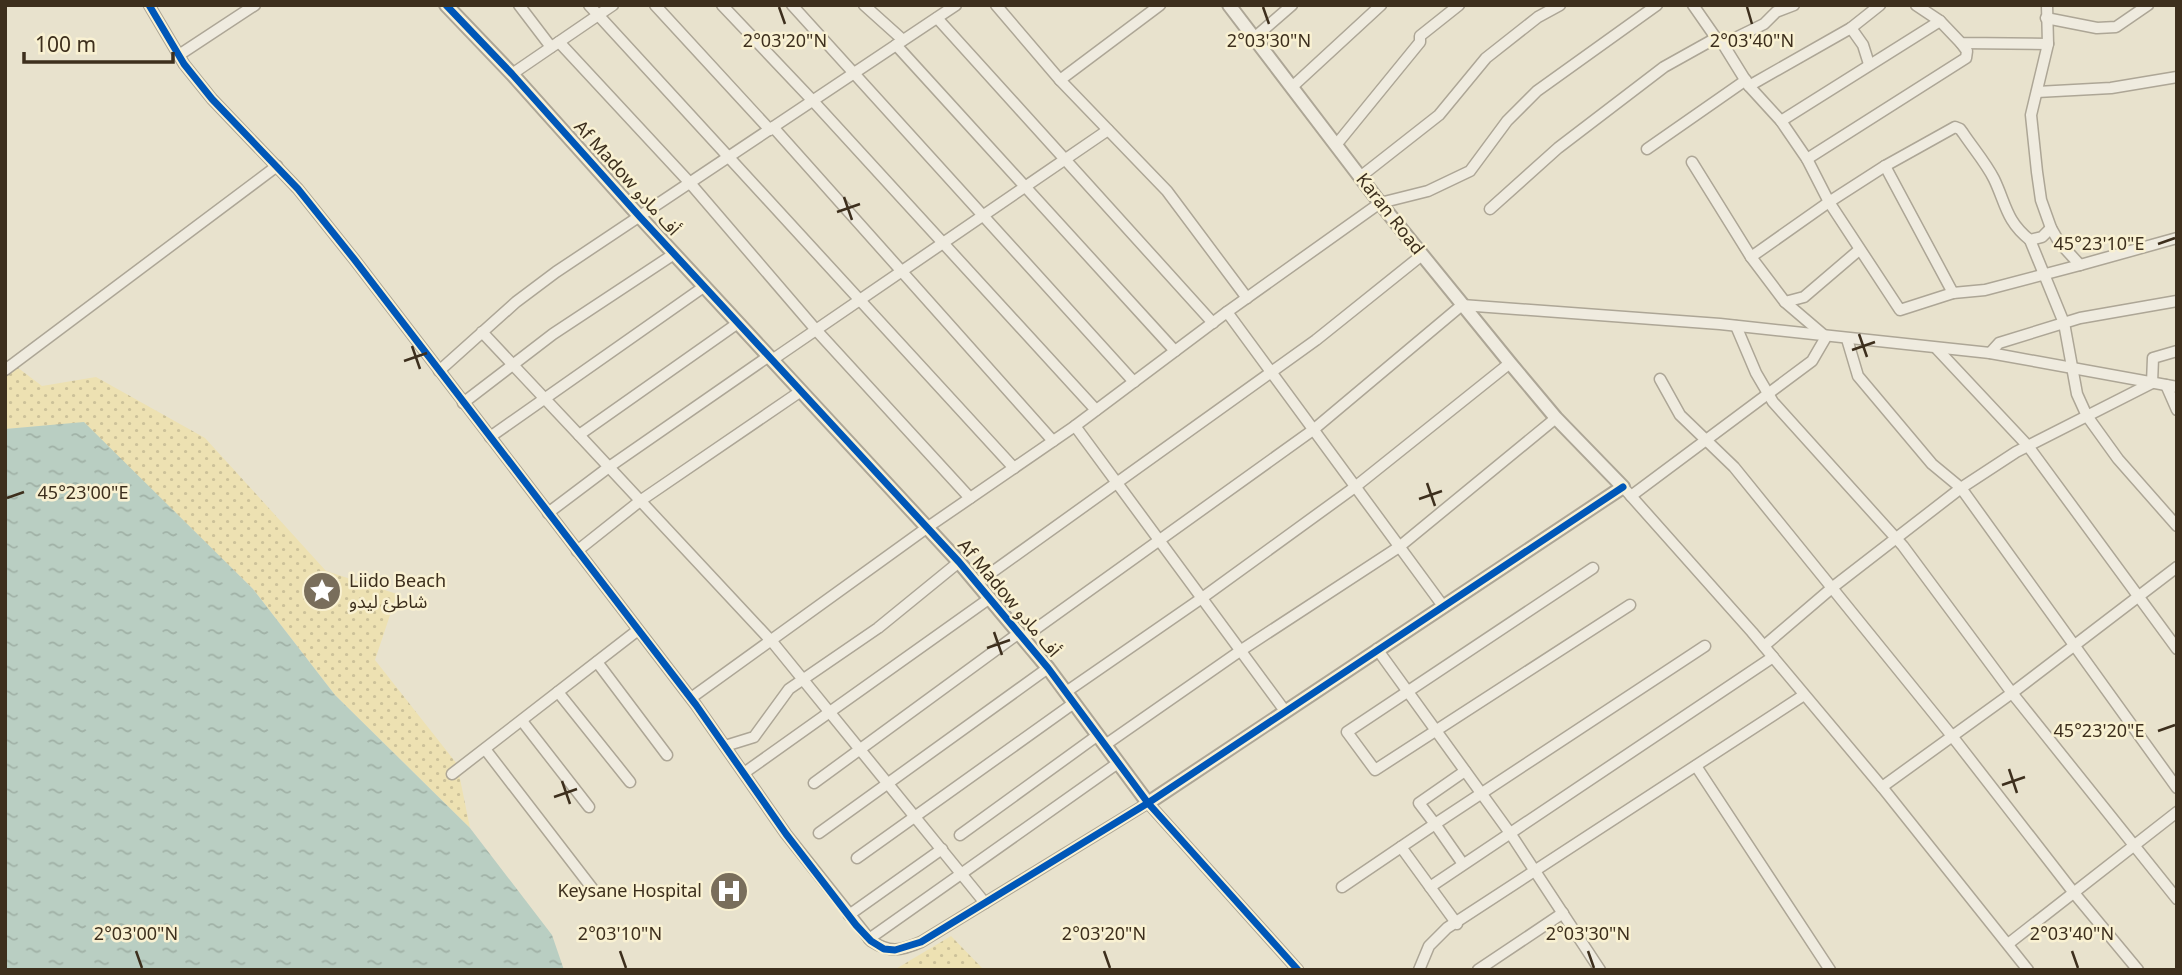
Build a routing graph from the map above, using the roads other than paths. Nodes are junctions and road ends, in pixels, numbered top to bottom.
1 (149, 5) edge
2 (255, 5) edge
3 (446, 5) edge
4 (520, 5) edge
5 (589, 5) edge
6 (613, 5) edge
7 (655, 5) edge
8 (722, 5) edge
9 (792, 5) edge
10 (864, 5) edge
11 (956, 5) edge
12 (996, 5) edge
13 (1160, 5) edge
14 (1229, 5) edge
15 (1292, 5) edge
16 (1381, 5) edge
17 (1460, 5) edge
18 (1560, 5) edge
19 (1657, 5) edge
20 (1693, 5) edge
21 (1794, 5) edge
22 (1880, 5) edge
23 (1916, 5) edge
24 (2047, 5) edge
25 (2148, 5) edge
26 (597, 16) junction
27 (937, 18) junction
28 (2046, 18) junction
29 (1940, 21) junction
30 (1851, 28) junction
31 (1254, 38) junction
32 (1720, 41) junction
33 (900, 43) junction
34 (1961, 43) junction
35 (555, 44) junction
36 (2048, 44) junction
37 (179, 55) junction
38 (1869, 64) junction
39 (855, 73) junction
40 (512, 74) junction
41 (2177, 78) edge
42 (1060, 80) junction
43 (1748, 83) junction
44 (1292, 87) junction
45 (2037, 92) junction
46 (813, 101) junction
47 (1781, 121) junction
48 (772, 128) junction
49 (1108, 130) junction
50 (1336, 145) junction
51 (1647, 149) dead end
52 (728, 157) junction
53 (1066, 159) junction
54 (1807, 159) junction
55 (1692, 162) dead end
56 (277, 166) junction
57 (1885, 166) junction
58 (1360, 177) junction
59 (690, 183) junction
60 (1025, 187) junction
61 (1829, 202) junction
62 (1380, 203) junction
63 (1490, 209) dead end
64 (984, 215) junction
65 (640, 216) junction
66 (2050, 228) junction
67 (2177, 237) edge
68 (2030, 240) junction
69 (943, 243) junction
70 (1858, 250) junction
71 (674, 254) junction
72 (1422, 255) junction
73 (1751, 257) junction
74 (2080, 265) junction
75 (901, 271) junction
76 (2044, 274) junction
77 (705, 286) junction
78 (1953, 293) junction
79 (1247, 298) junction
80 (859, 300) junction
81 (2177, 301) edge
82 (1785, 302) junction
83 (1462, 305) junction
84 (1227, 312) junction
85 (738, 323) junction
86 (1213, 323) junction
87 (2064, 323) junction
88 (1737, 326) junction
89 (816, 330) junction
90 (482, 332) junction
91 (1826, 337) junction
92 (1847, 340) junction
93 (1937, 349) junction
94 (1175, 351) junction
95 (2177, 351) edge
96 (1990, 354) junction
97 (771, 358) junction
98 (1510, 363) junction
99 (513, 365) junction
100 (2071, 368) junction
101 (5, 370) edge
102 (439, 371) junction
103 (1270, 371) junction
104 (1660, 379) dead end
105 (1134, 382) junction
106 (2152, 383) junction
107 (2171, 386) edge
108 (801, 391) junction
109 (1767, 393) junction
110 (545, 399) junction
111 (463, 403) junction
112 (1096, 410) junction
113 (2177, 410) edge
114 (2087, 416) junction
115 (1556, 418) junction
116 (1075, 426) junction
117 (1313, 430) junction
118 (579, 435) junction
119 (490, 437) junction
120 (1706, 440) junction
121 (1053, 441) junction
122 (2028, 446) junction
123 (609, 467) junction
124 (1014, 468) junction
125 (1116, 482) junction
126 (1355, 487) junction
127 (1961, 488) junction
128 (1627, 492) junction
129 (970, 498) junction
130 (640, 501) junction
131 (548, 513) junction
132 (2177, 526) edge
133 (928, 527) junction
134 (1895, 537) junction
135 (1160, 541) junction
136 (1399, 547) junction
137 (577, 551) junction
138 (960, 562) junction
139 (2177, 567) edge
140 (1593, 568) dead end
141 (976, 583) junction
142 (1833, 587) junction
143 (2140, 596) junction
144 (990, 598) junction
145 (1202, 598) junction
146 (1630, 605) dead end
147 (1443, 606) junction
148 (638, 630) junction
149 (1021, 636) junction
150 (771, 640) junction
151 (1705, 646) dead end
152 (1764, 646) junction
153 (2073, 646) junction
154 (1377, 649) junction
155 (2177, 649) edge
156 (1240, 651) junction
157 (1773, 657) junction
158 (597, 662) junction
159 (1048, 668) junction
160 (803, 679) junction
161 (558, 692) junction
162 (1066, 692) junction
163 (1408, 692) junction
164 (2012, 693) junction
165 (1804, 695) junction
166 (691, 698) junction
167 (1074, 703) junction
168 (1285, 712) junction
169 (831, 713) junction
170 (522, 721) junction
171 (1437, 731) junction
172 (1952, 736) junction
173 (1101, 740) junction
174 (725, 746) junction
175 (860, 748) junction
176 (485, 749) junction
177 (667, 755) dead end
178 (1118, 763) junction
179 (1696, 766) junction
180 (1465, 771) junction
181 (744, 773) junction
182 (452, 774) dead end
183 (630, 782) dead end
184 (888, 782) junction
185 (814, 783) dead end
186 (1882, 787) junction
187 (2177, 788) edge
188 (1481, 793) junction
189 (1148, 803) junction
190 (589, 807) dead end
191 (2177, 812) edge
192 (916, 817) junction
193 (1435, 824) junction
194 (819, 833) dead end
195 (1510, 833) junction
196 (960, 835) dead end
197 (2135, 845) junction
198 (1401, 847) junction
199 (942, 849) junction
200 (857, 858) dead end
201 (1463, 864) junction
202 (1536, 871) junction
203 (961, 874) junction
204 (1342, 887) dead end
205 (1430, 887) junction
206 (592, 888) dead end
207 (2074, 893) junction
208 (2177, 899) edge
209 (985, 903) junction
210 (1563, 913) junction
211 (849, 915) junction
212 (1457, 924) junction
213 (869, 939) junction
214 (2008, 944) junction
215 (1298, 970) edge
216 (1419, 970) edge
217 (1478, 970) edge
218 (1600, 970) edge
219 (1830, 970) edge
220 (2028, 970) edge
221 (2137, 970) edge

1 - 37 street
2 - 37 street
3 - 40 street, Af Madow أف مادو
4 - 35 street
5 - 26 street
6 - 26 street
7 - 48 street
8 - 46 street
9 - 39 street
10 - 33 street
11 - 27 street
12 - 42 street
13 - 42 street
14 - 31 street, Karan Road
15 - 31 street
16 - 44 street
17 - 50 street
18 - 58 street
19 - 62 street
20 - 32 street
21 - 32 street
22 - 30 street
23 - 29 street
24 - 28 street
25 - 28 street
26 - 35 street
26 - 52 street
27 - 33 street
27 - 53 street
28 - 36 street
29 - 34 street
29 - 38 street
30 - 38 street
30 - 43 street
31 - 44 street, Karan Road
32 - 43 street
32 - 63 street
33 - 39 street
33 - 60 street
34 - 36 street
34 - 54 street
35 - 40 street
35 - 59 street
36 - 45 street
37 - 56 street
38 - 47 street
39 - 46 street
39 - 64 street
40 - 65 street, Af Madow أف مادو
41 - 45 street
42 - 49 street
43 - 47 street
43 - 51 street
44 - 50 street, Karan Road
45 - 66 street
46 - 48 street
46 - 69 street
47 - 54 street
48 - 52 street
48 - 75 street
49 - 53 street
49 - 79 street
50 - 58 street, Karan Road
52 - 59 street
52 - 80 street
53 - 60 street
53 - 86 street
54 - 61 street
55 - 73 street
56 - 101 street
56 - 102 street
57 - 61 street
57 - 68 street
57 - 78 street
58 - 62 street, Karan Road
59 - 65 street
59 - 89 street
60 - 64 street
60 - 94 street
61 - 70 street
61 - 73 street
62 - 72 street, Karan Road
62 - 79 street
64 - 69 street
64 - 105 street
65 - 71 street, Af Madow أف مادو
65 - 90 street
66 - 68 street
66 - 74 street
67 - 74 street
68 - 76 street
69 - 75 street
69 - 112 street
70 - 78 street
70 - 82 street
71 - 77 street, Af Madow أف مادو
71 - 99 street
72 - 83 street, Karan Road
72 - 103 street
73 - 82 street
74 - 76 street
75 - 80 street
75 - 121 street
76 - 78 street
76 - 87 street
77 - 85 street, Af Madow أف مادو
77 - 110 street
79 - 84 street
80 - 89 street
80 - 124 street
81 - 87 street
82 - 91 street
83 - 88 street
83 - 98 street, Karan Road
83 - 117 street
84 - 86 street
84 - 103 street
85 - 97 street, Af Madow أف مادو
85 - 118 street
86 - 94 street
87 - 96 street
87 - 100 street
88 - 91 street
88 - 109 street
89 - 97 street
89 - 129 street
90 - 99 street
90 - 102 street
91 - 92 street
91 - 109 street
92 - 93 street
92 - 127 street
93 - 96 street
93 - 122 street
94 - 105 street
95 - 106 street
96 - 100 street
97 - 108 street, Af Madow أف مادو
97 - 123 street
98 - 115 street, Karan Road
98 - 126 street
99 - 110 street
99 - 111 street
100 - 106 street
100 - 114 street
102 - 111 street
103 - 117 street
103 - 125 street
104 - 120 street
105 - 112 street
106 - 107 street
106 - 114 street
107 - 113 street
108 - 130 street
108 - 133 street, Af Madow أف مادو
109 - 120 street
109 - 134 street
110 - 118 street
110 - 119 street
111 - 119 street
112 - 116 street
114 - 122 street
114 - 132 street
115 - 128 street, Karan Road
115 - 136 street
116 - 121 street
116 - 125 street
117 - 126 street
117 - 135 street
118 - 123 street
119 - 131 street
120 - 128 street
120 - 142 street
121 - 124 street
122 - 127 street
122 - 143 street
123 - 130 street
123 - 131 street
124 - 129 street
125 - 135 street
125 - 141 street
126 - 136 street
126 - 145 street
127 - 134 street
127 - 153 street
128 - 147 street
128 - 152 street
129 - 133 street
130 - 137 street
130 - 150 street
131 - 137 street
133 - 138 street, Af Madow أف مادو
133 - 150 street
134 - 142 street
134 - 164 street
135 - 145 street
135 - 149 street
136 - 147 street
136 - 156 street
137 - 148 street
138 - 141 street, Af Madow أف مادو
138 - 160 street
139 - 143 street
140 - 163 street
141 - 144 street, Af Madow أف مادو
142 - 152 street
142 - 172 street
143 - 153 street
143 - 155 street
144 - 149 street, Af Madow أف مادو
144 - 169 street
145 - 156 street
145 - 162 street
146 - 171 street
147 - 154 street
148 - 158 street
148 - 166 street
149 - 159 street, Af Madow أف مادو
149 - 175 street
150 - 160 street
150 - 166 street
151 - 188 street
152 - 157 street
153 - 164 street
153 - 187 street
154 - 163 street
154 - 168 street
156 - 168 street
156 - 173 street
157 - 165 street
157 - 195 street
158 - 161 street
158 - 177 street
159 - 162 street, Af Madow أف مادو
159 - 184 street
160 - 169 street
160 - 174 street
161 - 170 street
161 - 183 street
162 - 167 street, Af Madow أف مادو
163 - 171 street
163 - 171 street
164 - 172 street
164 - 197 street
165 - 179 street
165 - 186 street
166 - 174 street
167 - 173 street, Af Madow أف مادو
167 - 192 street
168 - 189 street
169 - 175 street
169 - 181 street
170 - 176 street
170 - 190 street
171 - 180 street
172 - 186 street
172 - 207 street
173 - 178 street, Af Madow أف مادو
173 - 196 street
174 - 181 street
175 - 184 street
175 - 185 street
176 - 182 street
176 - 206 street
178 - 189 street, Af Madow أف مادو
178 - 203 street
179 - 202 street
179 - 219 street
180 - 188 street
180 - 193 street
181 - 211 street
184 - 192 street
184 - 194 street
186 - 214 street
188 - 193 street
188 - 195 street
189 - 209 street
189 - 215 street
191 - 197 street
192 - 199 street
192 - 200 street
193 - 198 street
193 - 201 street
195 - 201 street
195 - 202 street
197 - 207 street
197 - 208 street
198 - 204 street
198 - 205 street
199 - 203 street
199 - 211 street
201 - 205 street
202 - 210 street
202 - 212 street
203 - 209 street
203 - 213 street
205 - 212 street
207 - 214 street
207 - 221 street
209 - 213 street
210 - 217 street
210 - 218 street
211 - 213 street
212 - 216 street
214 - 220 street

